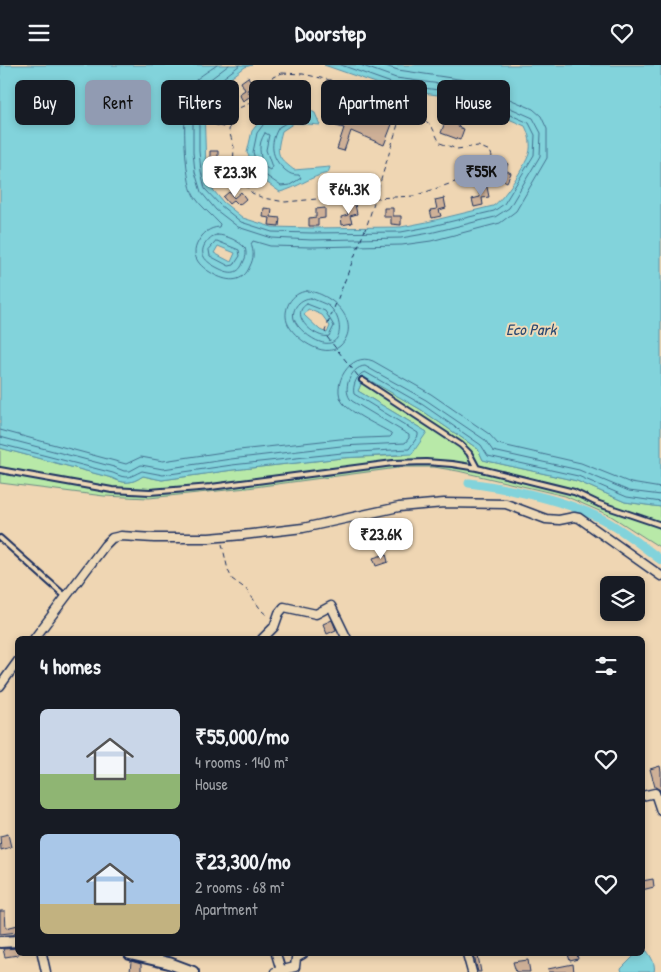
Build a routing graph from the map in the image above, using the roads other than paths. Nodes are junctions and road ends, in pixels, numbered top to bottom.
1 (362, 381) road end
2 (477, 467) junction
3 (0, 470) edge
4 (661, 525) edge
5 (0, 538) edge
6 (661, 576) edge
7 (65, 596) junction
8 (36, 636) edge
9 (265, 636) edge
10 (346, 636) edge
11 (15, 665) edge
12 (0, 686) edge
13 (658, 792) edge
14 (645, 795) edge
15 (661, 811) edge
16 (15, 941) edge
17 (0, 942) edge
18 (42, 956) edge
19 (145, 956) edge
20 (276, 956) edge
21 (300, 956) edge
22 (468, 956) edge
23 (168, 959) edge
24 (278, 971) edge
25 (46, 972) edge
26 (193, 972) edge
27 (472, 972) edge

1 - 2 lane
2 - 3 lane
2 - 4 lane
5 - 7 lane
6 - 7 street
7 - 8 street
9 - 10 street
11 - 12 street
13 - 14 street
13 - 15 street
16 - 17 street
18 - 25 street
19 - 23 street
20 - 24 street
21 - 24 street
22 - 27 street
23 - 26 street

